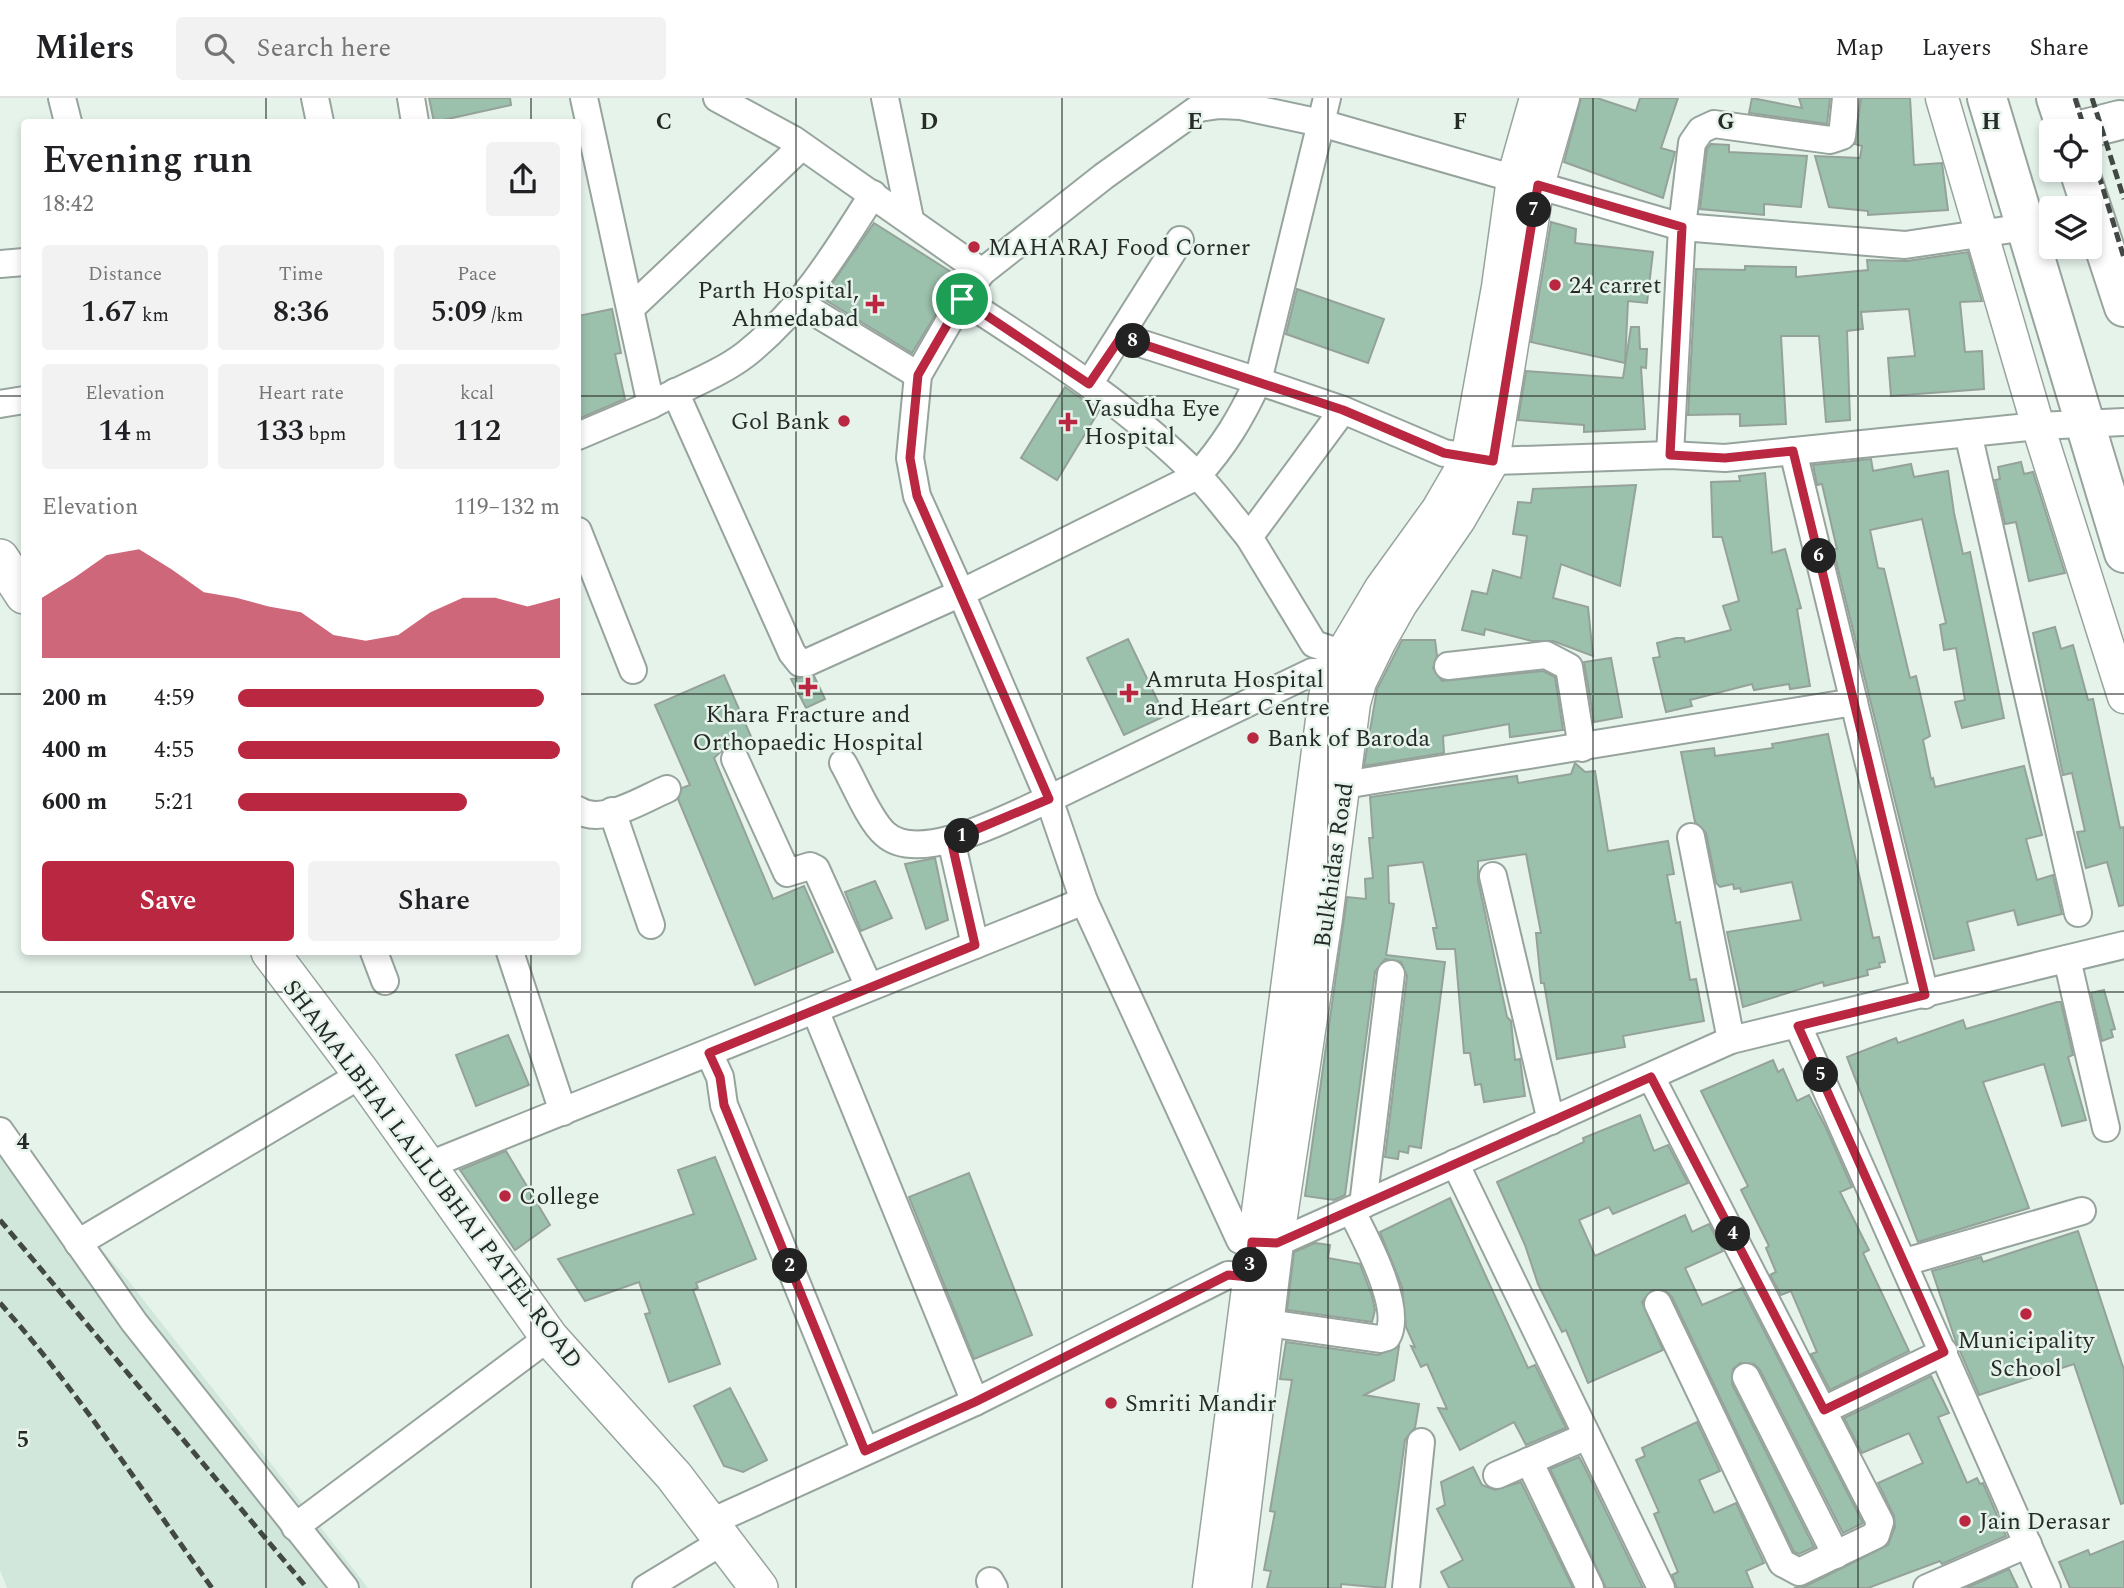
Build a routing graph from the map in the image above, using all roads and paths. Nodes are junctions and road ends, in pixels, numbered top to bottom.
1 (62, 98) edge
2 (315, 98) edge
3 (411, 98) edge
4 (584, 98) edge
5 (716, 98) edge
6 (885, 98) edge
7 (1536, 98) edge
8 (1563, 98) edge
9 (1846, 98) edge
10 (1942, 98) edge
11 (1987, 98) edge
12 (2056, 98) edge
13 (1324, 111) edge
14 (67, 119) edge
15 (319, 119) edge
16 (414, 119) edge
17 (2063, 119) edge
18 (2119, 120) dead end
19 (2102, 124) edge
20 (802, 146) junction
21 (1526, 182) junction
22 (2083, 182) edge
23 (873, 194) junction
24 (910, 219) junction
25 (1682, 227) junction
26 (2026, 227) junction
27 (1983, 232) junction
28 (1180, 240) dead end
29 (21, 262) edge
30 (0, 264) edge
31 (982, 272) junction
32 (962, 299) junction
33 (799, 303) junction
34 (632, 307) junction
35 (2124, 307) edge
36 (1121, 337) junction
37 (918, 375) junction
38 (1258, 381) junction
39 (1089, 384) junction
40 (675, 392) junction
41 (21, 400) edge
42 (0, 404) edge
43 (651, 405) junction
44 (1343, 410) junction
45 (2106, 424) edge
46 (2038, 426) junction
47 (1968, 433) junction
48 (581, 435) edge
49 (1793, 451) junction
50 (1670, 455) junction
51 (1480, 460) junction
52 (1198, 475) junction
53 (1249, 537) junction
54 (581, 539) edge
55 (2124, 553) edge
56 (0, 558) edge
57 (21, 590) edge
58 (961, 593) junction
59 (1448, 666) dead end
60 (1351, 668) junction
61 (633, 670) dead end
62 (2124, 696) edge
63 (1854, 702) junction
64 (1582, 748) junction
65 (734, 759) dead end
66 (843, 763) dead end
67 (1344, 785) junction
68 (667, 789) dead end
69 (1049, 799) junction
70 (612, 811) junction
71 (581, 812) edge
72 (1691, 837) dead end
73 (951, 840) junction
74 (1493, 876) dead end
75 (1084, 901) junction
76 (2078, 913) dead end
77 (651, 925) dead end
78 (975, 945) junction
79 (2124, 945) edge
80 (272, 955) edge
81 (375, 955) edge
82 (511, 955) edge
83 (2067, 959) junction
84 (1391, 974) dead end
85 (385, 981) dead end
86 (869, 986) junction
87 (1925, 995) junction
88 (815, 1010) junction
89 (1798, 1026) junction
90 (1731, 1040) junction
91 (709, 1053) junction
92 (362, 1074) junction
93 (1651, 1077) junction
94 (563, 1112) junction
95 (1551, 1121) junction
96 (2106, 1128) dead end
97 (0, 1131) edge
98 (1455, 1163) junction
99 (427, 1166) junction
100 (1357, 1207) junction
101 (2082, 1210) dead end
102 (78, 1242) junction
103 (1265, 1242) junction
104 (1905, 1262) junction
105 (1261, 1278) junction
106 (1658, 1304) dead end
107 (1267, 1323) junction
108 (549, 1337) junction
109 (1944, 1352) junction
110 (1746, 1377) dead end
111 (975, 1402) junction
112 (1824, 1410) junction
113 (1587, 1436) junction
114 (1421, 1442) dead end
115 (865, 1451) junction
116 (1529, 1461) junction
117 (1497, 1475) dead end
118 (295, 1527) junction
119 (718, 1531) junction
120 (2028, 1544) junction
121 (1227, 1545) junction
122 (1836, 1555) junction
123 (1411, 1583) edge
124 (345, 1588) edge
125 (646, 1588) edge
126 (759, 1588) edge
127 (1209, 1588) edge
128 (1235, 1588) edge
129 (1590, 1588) edge
130 (1661, 1588) edge
131 (1927, 1588) edge
132 (2047, 1588) edge

1 - 14 street
2 - 15 street
3 - 16 street
4 - 34 street
5 - 20 street
6 - 24 street
7 - 21 street, Bulkhidas Road
8 - 21 street, Bulkhidas Road
9 - 25 street
10 - 27 street
11 - 26 main road
12 - 17 main road
13 - 21 street
13 - 31 street
13 - 38 street
18 - 19 main road
20 - 23 street
20 - 34 street
21 - 25 street
21 - 51 street, Bulkhidas Road
22 - 35 main road
23 - 24 street
23 - 33 street
24 - 31 street
25 - 27 street
25 - 50 street
26 - 27 street
26 - 45 main road
27 - 46 street
28 - 36 street
29 - 30 street
31 - 32 street
32 - 37 street
32 - 39 street
33 - 37 street
33 - 40 street
34 - 43 street
36 - 38 street
36 - 39 street
37 - 58 street
38 - 44 street
38 - 52 street
39 - 52 street
40 - 43 street
40 - 58 street
41 - 42 street
43 - 48 street
44 - 51 street
44 - 53 street
45 - 46 street
45 - 55 main road
46 - 47 street
46 - 62 street
47 - 49 street
47 - 76 street
49 - 50 street
49 - 63 street
50 - 51 street
51 - 60 street, Bulkhidas Road
52 - 53 street
52 - 58 street
53 - 60 street
54 - 61 street
56 - 57 main road
58 - 69 street
59 - 64 street
60 - 67 street, Bulkhidas Road
60 - 69 street
60 - 103 street, Bulkhidas Road
63 - 64 street
63 - 87 street
64 - 67 street
65 - 86 street
66 - 73 street
67 - 103 street, Bulkhidas Road
68 - 70 street
69 - 73 street
69 - 75 street
70 - 71 street
70 - 77 street
72 - 90 street
73 - 78 street
74 - 95 street
75 - 78 street
75 - 103 street
78 - 86 street
79 - 83 street
80 - 92 main road, SHAMALBHAI LALLUBHAI PATEL ROAD
81 - 85 street
82 - 94 street
83 - 87 street
83 - 96 street
84 - 100 street
86 - 88 street
87 - 89 street
88 - 91 street
88 - 111 street
89 - 90 street
89 - 104 street
90 - 93 street
91 - 94 street
91 - 115 street
92 - 99 main road, SHAMALBHAI LALLUBHAI PATEL ROAD
92 - 102 street
93 - 95 street
93 - 112 street
94 - 99 street
95 - 98 street
97 - 102 street
98 - 100 street
98 - 113 street
99 - 108 main road, SHAMALBHAI LALLUBHAI PATEL ROAD
100 - 103 street
100 - 107 street
101 - 104 street
102 - 118 street
103 - 105 street, Bulkhidas Road
104 - 109 street
105 - 107 street, Bulkhidas Road
105 - 111 street
105 - 121 street
106 - 122 street
107 - 121 street, Bulkhidas Road
108 - 118 street
108 - 119 main road, SHAMALBHAI LALLUBHAI PATEL ROAD
109 - 112 street
109 - 120 street
110 - 122 street
111 - 115 street
112 - 122 street
113 - 116 street
113 - 130 street
114 - 123 street
115 - 119 street
116 - 117 street
116 - 129 street
118 - 124 street
119 - 125 street
119 - 126 main road, SHAMALBHAI LALLUBHAI PATEL ROAD
120 - 131 street
120 - 132 street
121 - 127 street
121 - 128 street, Bulkhidas Road

